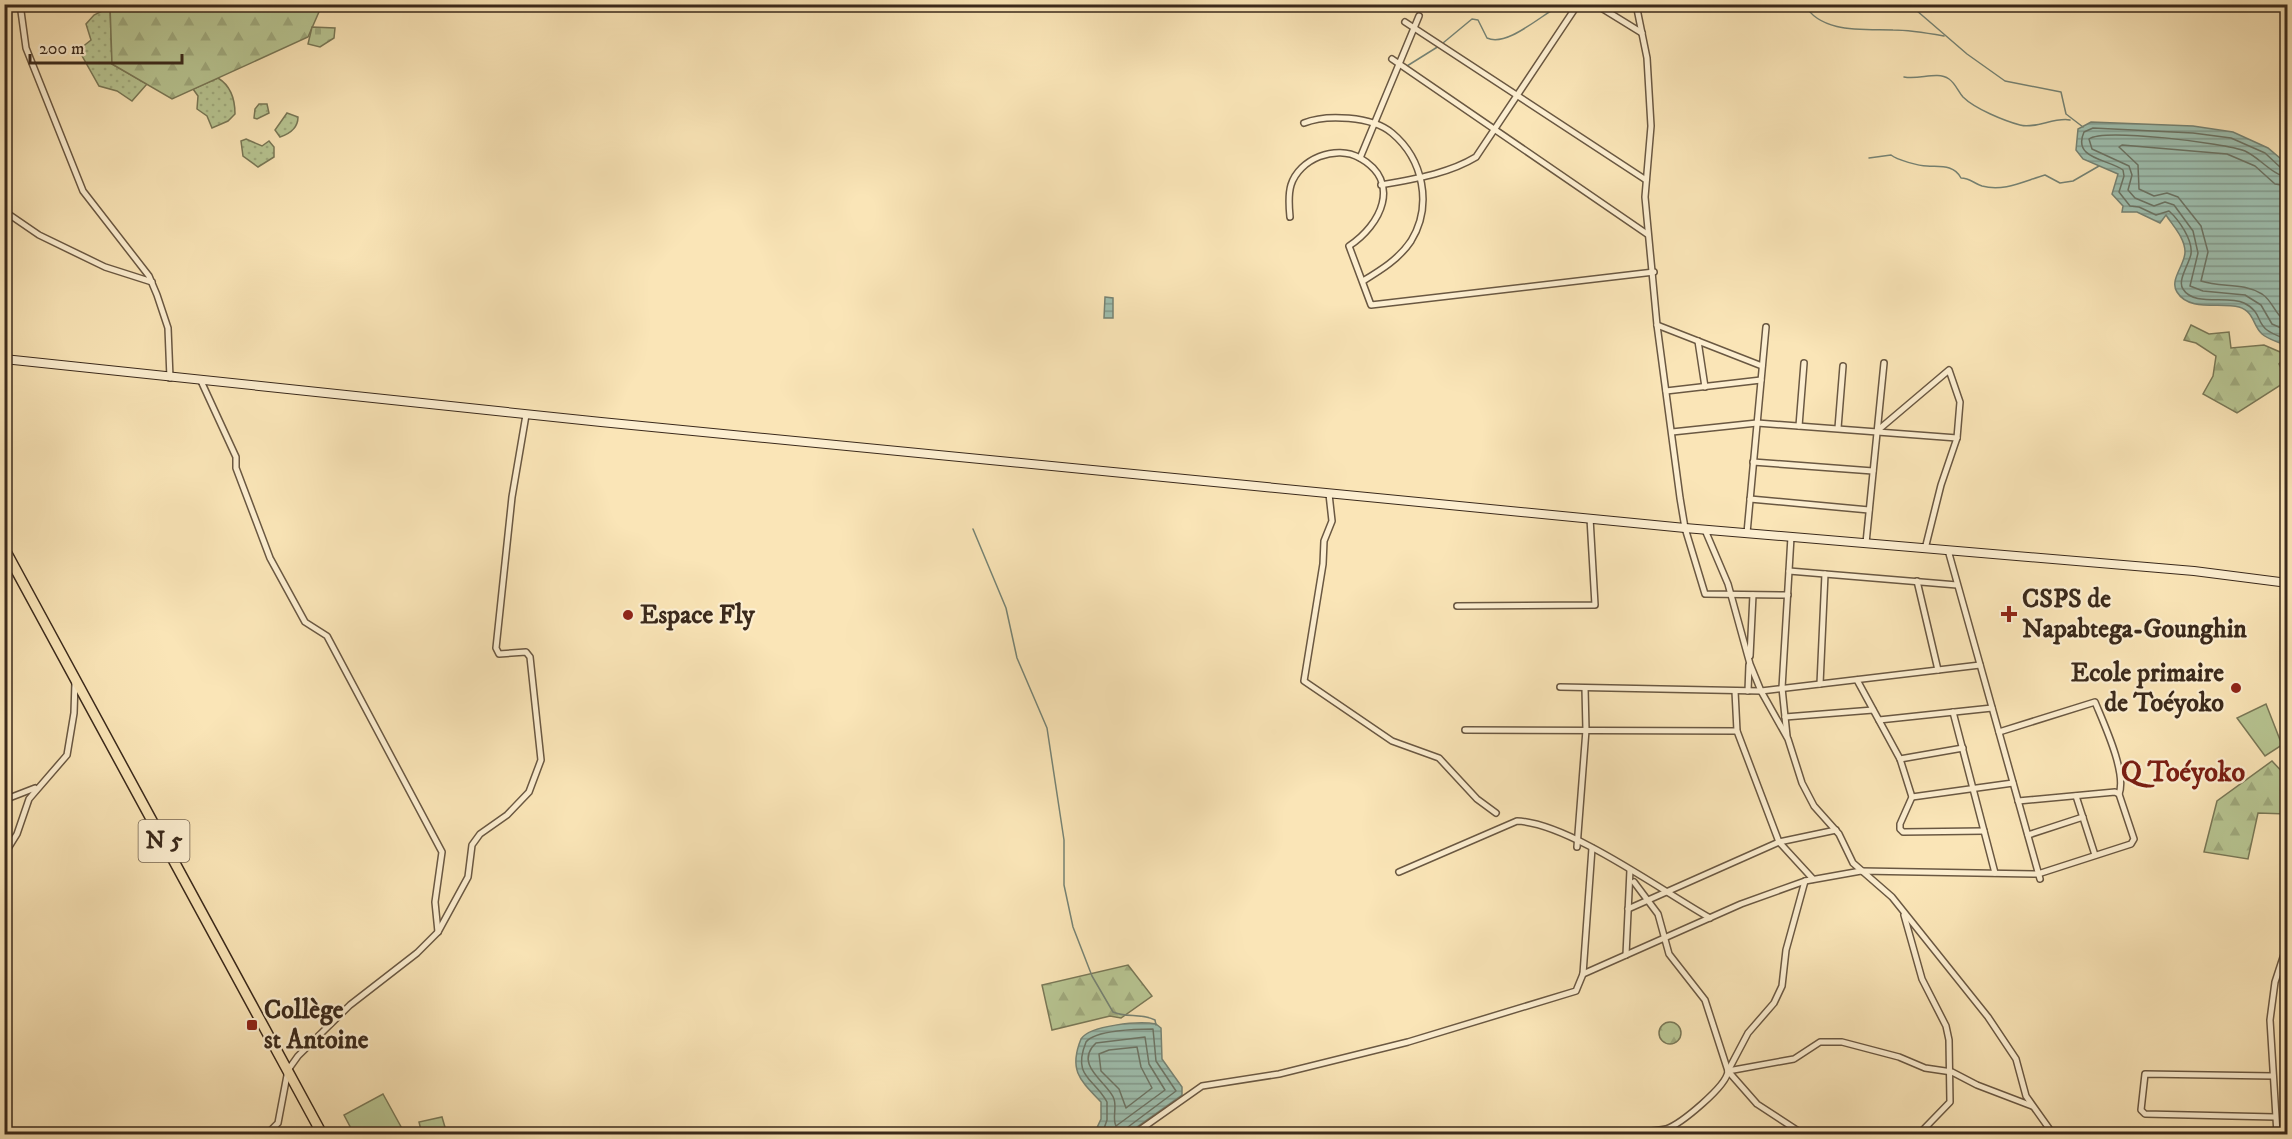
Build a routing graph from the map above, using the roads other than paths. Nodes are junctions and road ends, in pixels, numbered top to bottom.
1 (21, 4) edge
2 (1578, 4) edge
3 (1595, 4) edge
4 (1636, 4) edge
5 (1419, 16) dead end
6 (1405, 22) dead end
7 (1414, 28) junction
8 (1642, 33) junction
9 (1392, 58) dead end
10 (1399, 64) junction
11 (1517, 96) junction
12 (1304, 123) dead end
13 (1374, 124) junction
14 (1495, 129) junction
15 (1360, 158) junction
16 (1420, 177) junction
17 (1646, 180) junction
18 (1381, 185) junction
19 (4, 211) edge
20 (1290, 217) dead end
21 (1647, 234) junction
22 (1654, 272) junction
23 (1363, 281) junction
24 (152, 282) junction
25 (1657, 325) junction
26 (1766, 327) dead end
27 (1698, 341) junction
28 (4, 358) edge
29 (1804, 363) dead end
30 (1884, 363) dead end
31 (1762, 366) junction
32 (1843, 366) dead end
33 (170, 378) junction
34 (1761, 380) junction
35 (201, 381) junction
36 (1705, 387) junction
37 (1666, 391) junction
38 (526, 415) junction
39 (1757, 423) junction
40 (1799, 426) junction
41 (1838, 428) junction
42 (1877, 431) junction
43 (1672, 432) junction
44 (1957, 438) junction
45 (1753, 462) junction
46 (1873, 471) junction
47 (1329, 494) junction
48 (1750, 499) junction
49 (1869, 510) junction
50 (1590, 518) junction
51 (1686, 528) junction
52 (1705, 530) junction
53 (1747, 533) junction
54 (1791, 537) junction
55 (1866, 543) junction
56 (4, 548) edge
57 (1925, 549) junction
58 (1948, 550) junction
59 (1790, 571) junction
60 (1825, 574) junction
61 (1917, 582) junction
62 (2288, 583) edge
63 (1957, 585) junction
64 (1731, 594) junction
65 (1753, 595) junction
66 (1788, 595) junction
67 (1457, 606) dead end
68 (1749, 662) junction
69 (1980, 665) junction
70 (1938, 670) junction
71 (75, 678) junction
72 (1857, 680) junction
73 (1820, 684) junction
74 (1560, 687) dead end
75 (1584, 688) junction
76 (1782, 688) junction
77 (1735, 690) junction
78 (1748, 691) junction
79 (1761, 691) junction
80 (1992, 708) junction
81 (1873, 710) junction
82 (1953, 712) junction
83 (1785, 717) junction
84 (1879, 720) junction
85 (1465, 730) dead end
86 (1586, 730) junction
87 (1737, 731) junction
88 (1999, 732) junction
89 (1788, 739) junction
90 (1963, 748) junction
91 (1900, 759) junction
92 (2013, 783) junction
93 (37, 788) junction
94 (1973, 789) junction
95 (2119, 794) junction
96 (2076, 796) junction
97 (1912, 797) junction
98 (4, 800) edge
99 (2018, 801) junction
100 (1496, 813) dead end
101 (2083, 817) junction
102 (1836, 830) junction
103 (1984, 831) junction
104 (2028, 836) junction
105 (1779, 842) junction
106 (1577, 844) junction
107 (1592, 848) junction
108 (4, 855) edge
109 (2095, 855) junction
110 (1630, 870) junction
111 (1399, 872) dead end
112 (1861, 872) junction
113 (1995, 873) junction
114 (2039, 877) junction
115 (1813, 879) junction
116 (1805, 881) junction
117 (1634, 882) dead end
118 (1665, 893) junction
119 (1648, 900) junction
120 (1628, 909) junction
121 (1904, 913) junction
122 (1710, 918) junction
123 (2288, 928) edge
124 (438, 932) junction
125 (1664, 938) junction
126 (2286, 945) edge
127 (1626, 955) junction
128 (1583, 974) junction
129 (288, 1070) junction
130 (1728, 1071) junction
131 (1948, 1071) junction
132 (2273, 1076) junction
133 (2034, 1107) junction
134 (2275, 1117) junction
135 (267, 1134) edge
136 (322, 1134) edge
137 (1134, 1134) edge
138 (1638, 1134) edge
139 (1803, 1134) edge
140 (1919, 1134) edge
141 (2053, 1134) edge
142 (2277, 1134) edge

1 - 24 street
2 - 11 street
3 - 8 street
4 - 8 street
5 - 7 street
6 - 7 street
7 - 10 street
7 - 11 street
8 - 17 street
9 - 10 street
10 - 13 street
10 - 14 street
11 - 14 street
11 - 17 street
12 - 13 street
13 - 15 street
13 - 16 street
14 - 16 street
14 - 21 street
15 - 18 street
15 - 20 street
16 - 18 street
16 - 23 street
17 - 21 street
18 - 23 street
19 - 24 street
21 - 22 street
22 - 23 street
22 - 25 street
24 - 33 street
25 - 27 street
25 - 37 street
26 - 31 street
27 - 31 street
27 - 36 street
28 - 33 street
29 - 40 street
30 - 42 street
31 - 34 street
32 - 41 street
33 - 35 street
34 - 36 street
34 - 39 street
35 - 38 street
35 - 124 street
36 - 37 street
37 - 43 street
38 - 47 street
38 - 124 street
39 - 40 street
39 - 43 street
39 - 45 street
40 - 41 street
41 - 42 street
42 - 44 street
42 - 44 street
42 - 46 street
43 - 51 street
44 - 57 street
45 - 46 street
45 - 48 street
46 - 49 street
47 - 50 street
47 - 100 street
48 - 49 street
48 - 53 street
49 - 55 street
50 - 51 street
50 - 67 street
51 - 52 street
51 - 64 street
52 - 53 street
52 - 64 street
53 - 54 street
54 - 55 street
54 - 59 street
55 - 57 street
56 - 71 highway, N 5
57 - 58 street
58 - 62 street
58 - 63 street
59 - 60 street
59 - 66 street
60 - 61 street
60 - 73 street
61 - 63 street
61 - 70 street
63 - 69 street
64 - 65 street
64 - 68 street
65 - 66 street
65 - 68 street
66 - 76 street
68 - 78 street
68 - 79 street
69 - 70 street
69 - 80 street
70 - 72 street
71 - 93 street
71 - 129 highway, N 5
72 - 73 street
72 - 81 street
73 - 76 street
74 - 75 street
75 - 77 street
75 - 86 street
76 - 79 street
76 - 83 street
77 - 78 street
77 - 87 street
78 - 79 street
79 - 89 street
80 - 82 street
80 - 88 street
81 - 83 street
81 - 84 street
82 - 84 street
82 - 90 street
83 - 89 street
84 - 91 street
85 - 86 street
86 - 87 street
86 - 106 street
87 - 105 street
88 - 92 street
88 - 95 street
89 - 102 street
90 - 91 street
90 - 94 street
91 - 97 street
92 - 94 street
92 - 99 street
93 - 98 street
93 - 108 street
94 - 97 street
94 - 103 street
95 - 96 street
95 - 109 street
96 - 99 street
96 - 101 street
97 - 103 street
99 - 104 street
101 - 104 street
101 - 109 street
102 - 105 street
102 - 112 street
103 - 113 street
104 - 114 street
105 - 115 street
105 - 118 street
106 - 107 street
106 - 111 street
107 - 110 street
107 - 128 street
109 - 114 street
110 - 118 street
110 - 120 street
112 - 113 street
112 - 115 street
112 - 121 street
113 - 114 street
115 - 116 street
116 - 122 street
116 - 130 street
117 - 119 street
118 - 119 street
118 - 122 street
119 - 120 street
119 - 125 street
120 - 127 street
121 - 131 street
121 - 133 street
122 - 125 street
123 - 126 street
124 - 129 street
125 - 127 street
125 - 130 street
126 - 132 street
127 - 128 street
128 - 137 street
129 - 135 street
129 - 136 highway, N 5
130 - 131 street
130 - 138 street
130 - 139 street
131 - 133 street
131 - 140 street
132 - 134 street
132 - 134 street
133 - 141 street
134 - 142 street

